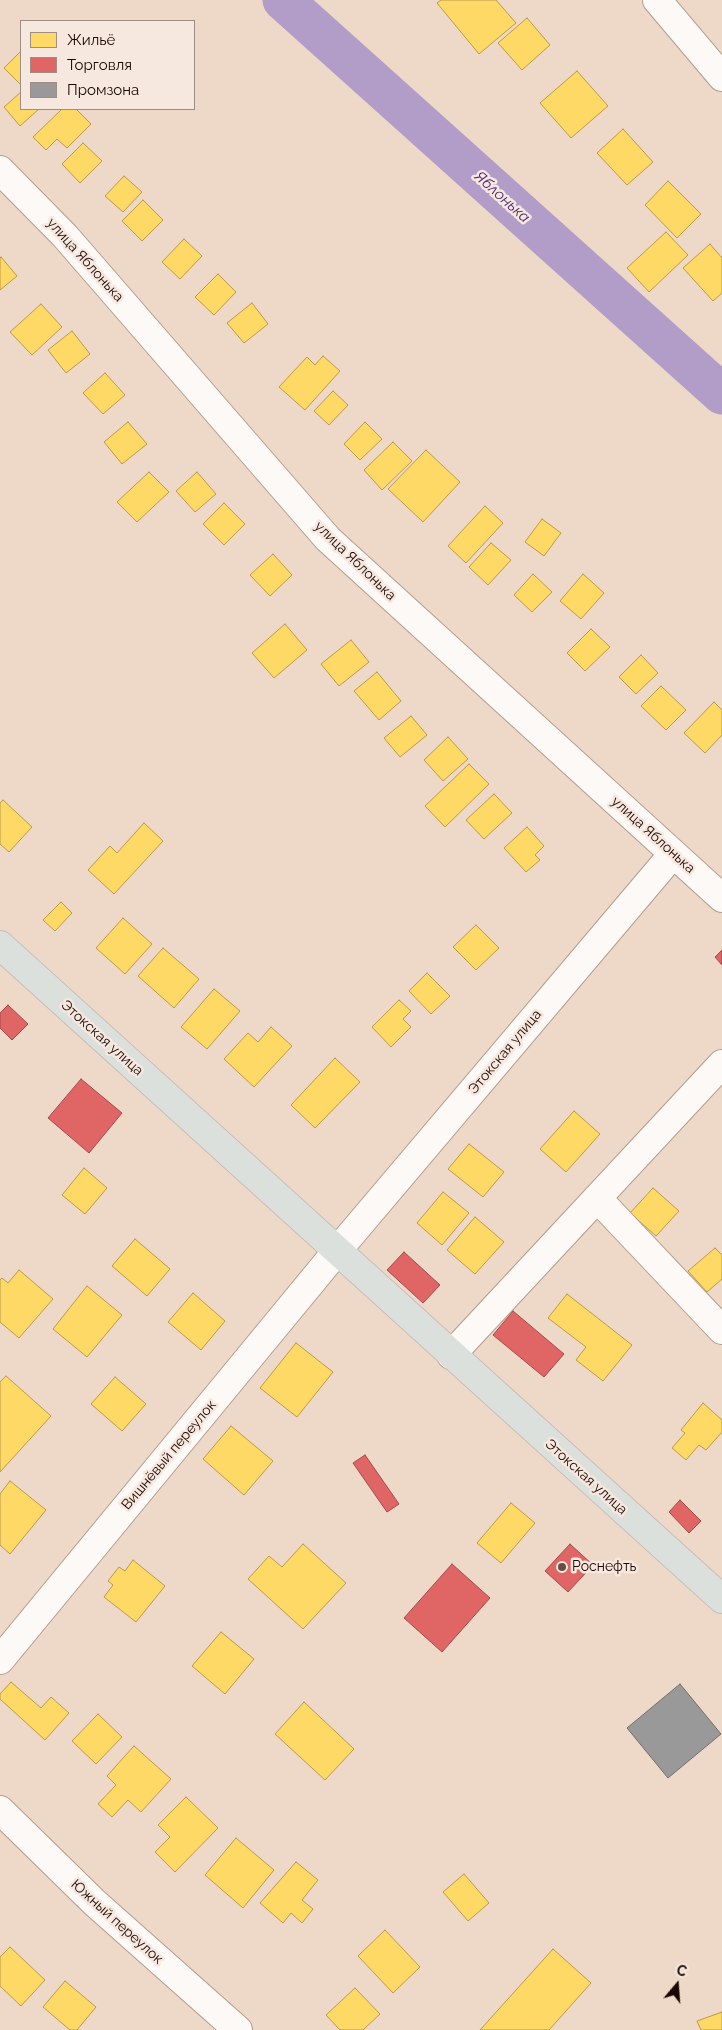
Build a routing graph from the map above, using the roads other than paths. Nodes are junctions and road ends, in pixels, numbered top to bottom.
1 (657, 0) edge
2 (722, 77) edge
3 (0, 170) edge
4 (674, 854) junction
5 (722, 898) edge
6 (0, 946) edge
7 (722, 1064) edge
8 (598, 1198) junction
9 (337, 1251) junction
10 (722, 1330) edge
11 (451, 1355) junction
12 (722, 1599) edge
13 (0, 1660) edge
14 (0, 1810) edge
15 (238, 2030) edge

1 - 2 street
3 - 4 street, улица Яблонька
4 - 5 street, улица Яблонька
4 - 9 street, Этокская улица
6 - 9 main road, Этокская улица
7 - 8 street
8 - 10 street
8 - 11 street
9 - 11 main road, Этокская улица
9 - 13 street, Вишнёвый переулок
11 - 12 main road, Этокская улица
14 - 15 street, Южный переулок

